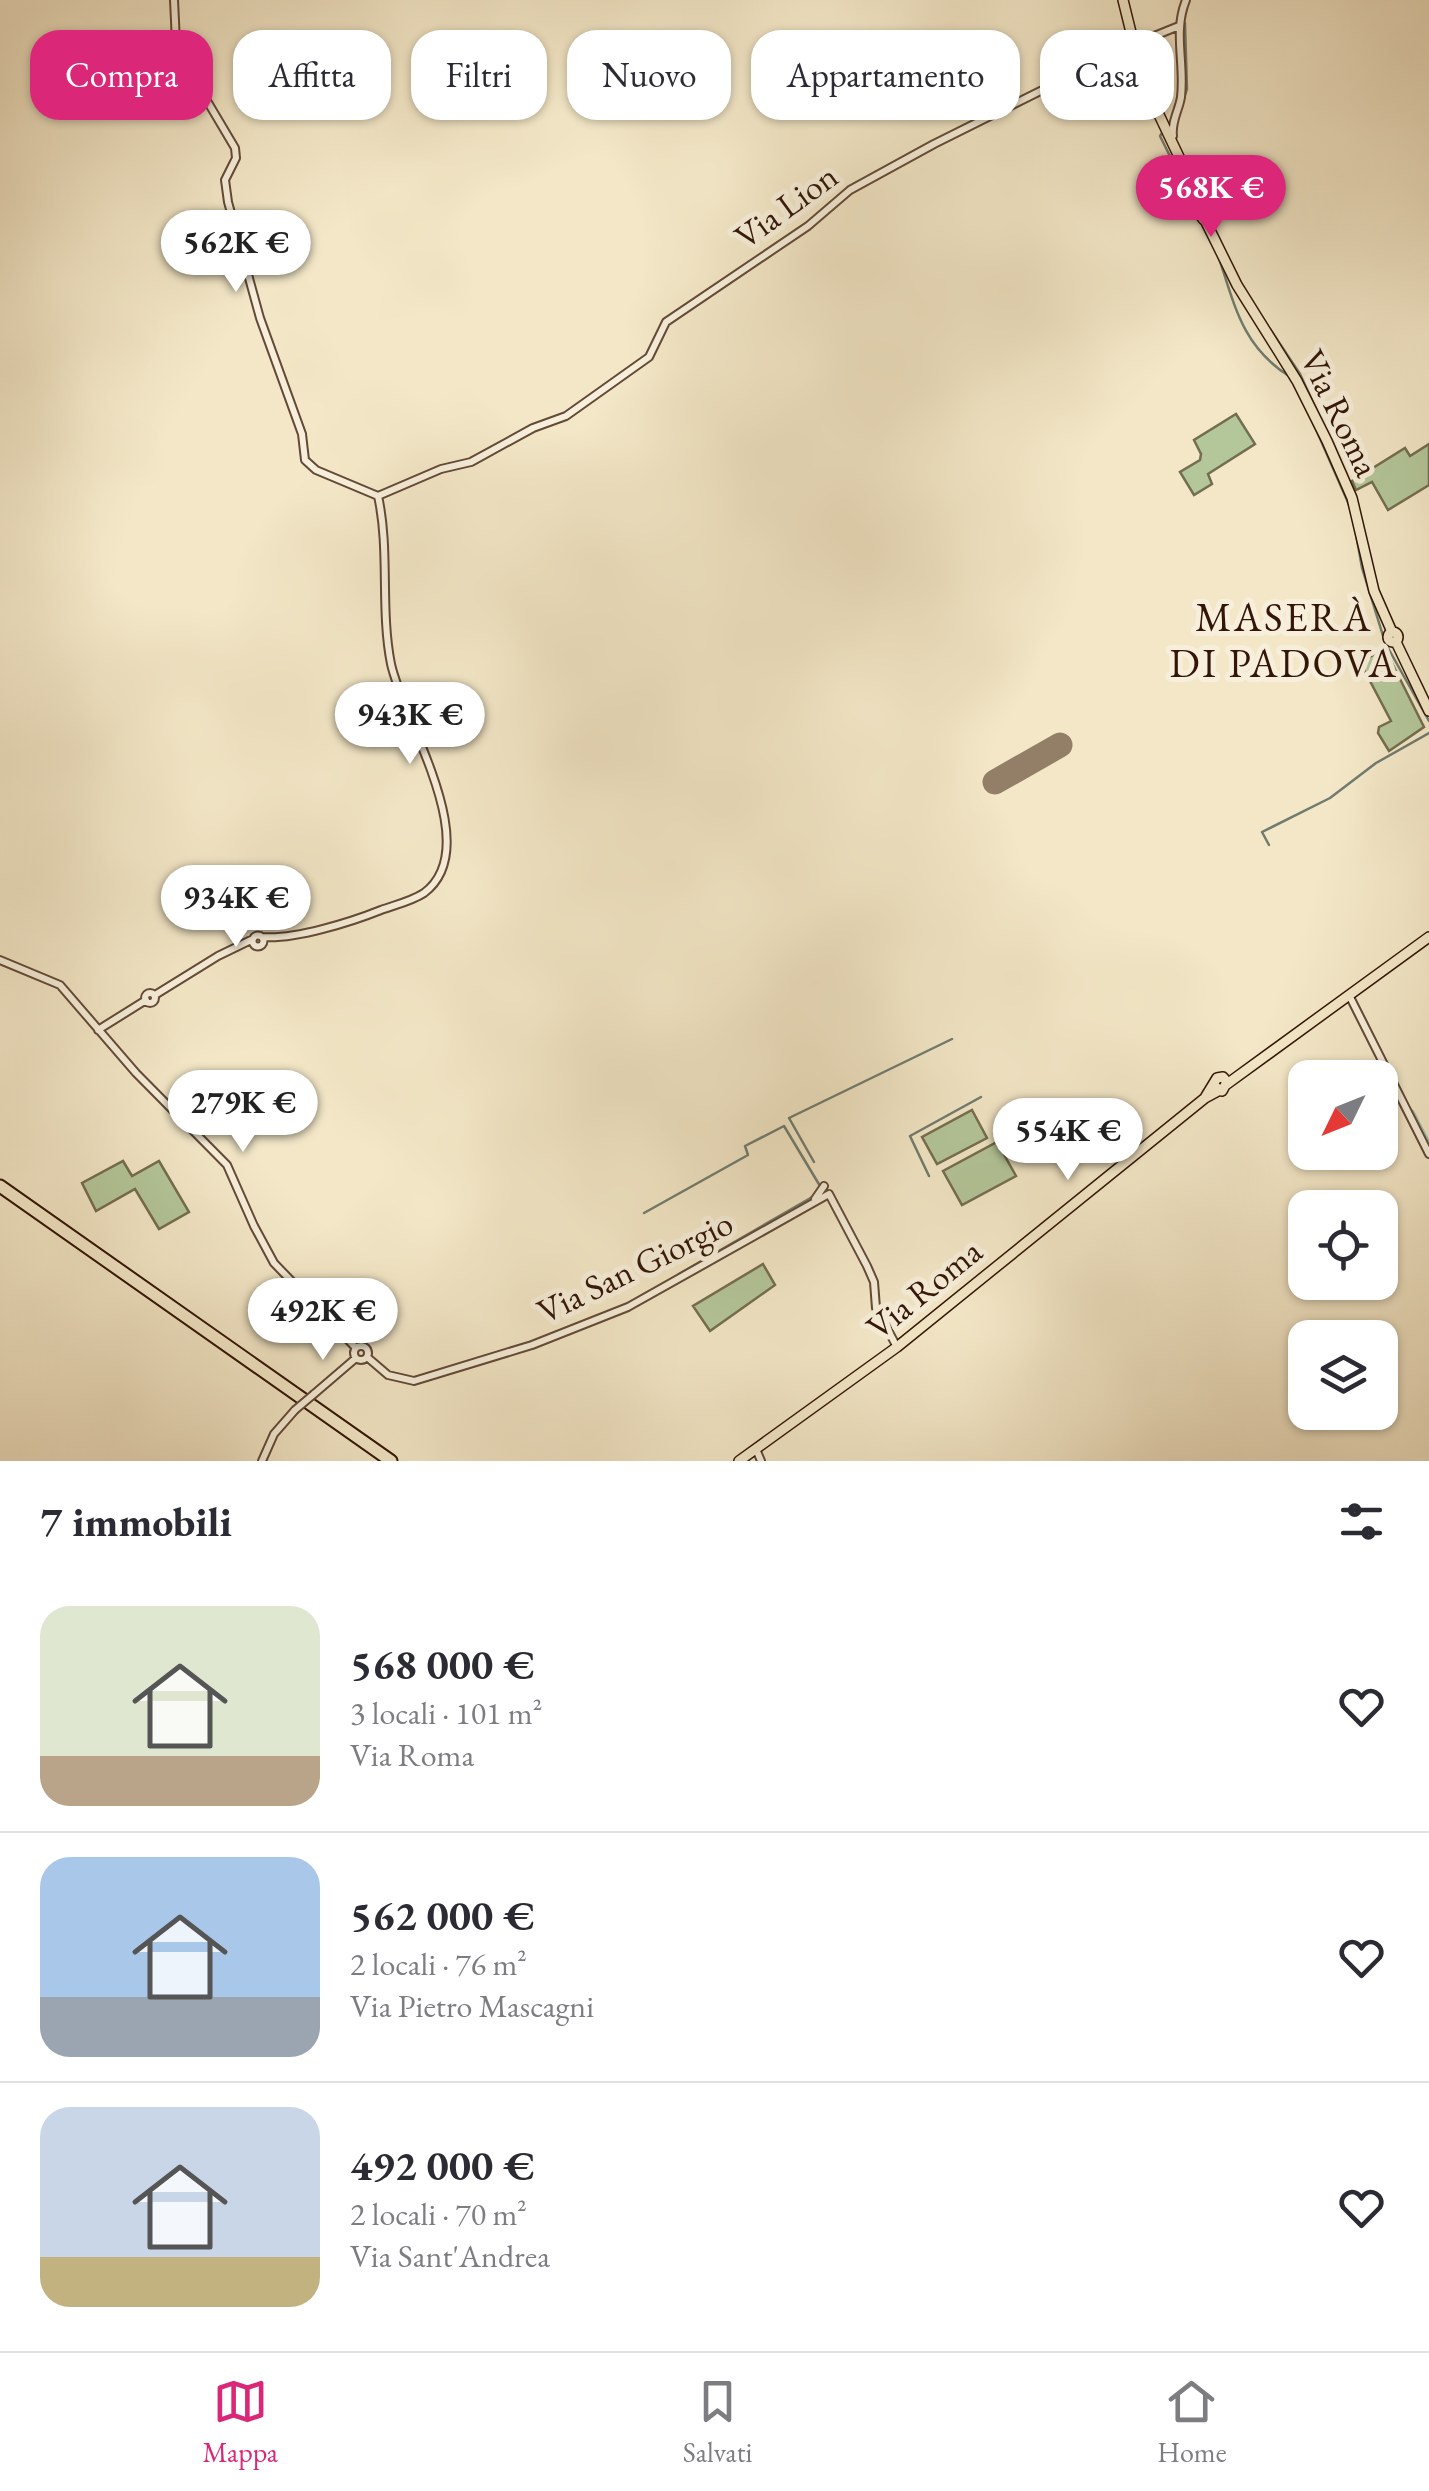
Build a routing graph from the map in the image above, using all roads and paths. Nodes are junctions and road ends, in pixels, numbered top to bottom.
1 (174, 0) edge
2 (1122, 0) edge
3 (1186, 0) edge
4 (1179, 26) junction
5 (1129, 30) edge
6 (1169, 30) edge
7 (1040, 91) edge
8 (1161, 120) edge
9 (1208, 216) junction
10 (378, 496) junction
11 (1429, 711) edge
12 (1429, 937) edge
13 (0, 960) edge
14 (1348, 994) junction
15 (98, 1030) junction
16 (1429, 1154) edge
17 (0, 1189) edge
18 (829, 1194) junction
19 (811, 1204) junction
20 (897, 1347) junction
21 (356, 1348) junction
22 (356, 1358) junction
23 (366, 1358) junction
24 (756, 1450) junction
25 (262, 1461) edge
26 (382, 1461) edge
27 (391, 1461) edge
28 (740, 1461) edge
29 (762, 1461) edge

1 - 10 street
2 - 5 main road
3 - 4 street, Via Roma
4 - 6 street, Via Lion
4 - 9 street, Via Roma
7 - 10 street, Via Lion
8 - 9 main road
9 - 11 main road, Via Roma
10 - 15 street
12 - 14 main road, Via Roma
13 - 15 street
14 - 16 street
14 - 20 main road, Via Roma
15 - 21 street
17 - 26 highway
17 - 27 highway
18 - 19 street, Via San Giorgio
18 - 19 street, Via San Giorgio
18 - 20 street
19 - 23 street, Via San Giorgio
20 - 24 main road, Via Roma
21 - 22 street
21 - 23 street
22 - 23 street
22 - 25 street, bridge
24 - 28 main road, Via Roma
24 - 29 street

